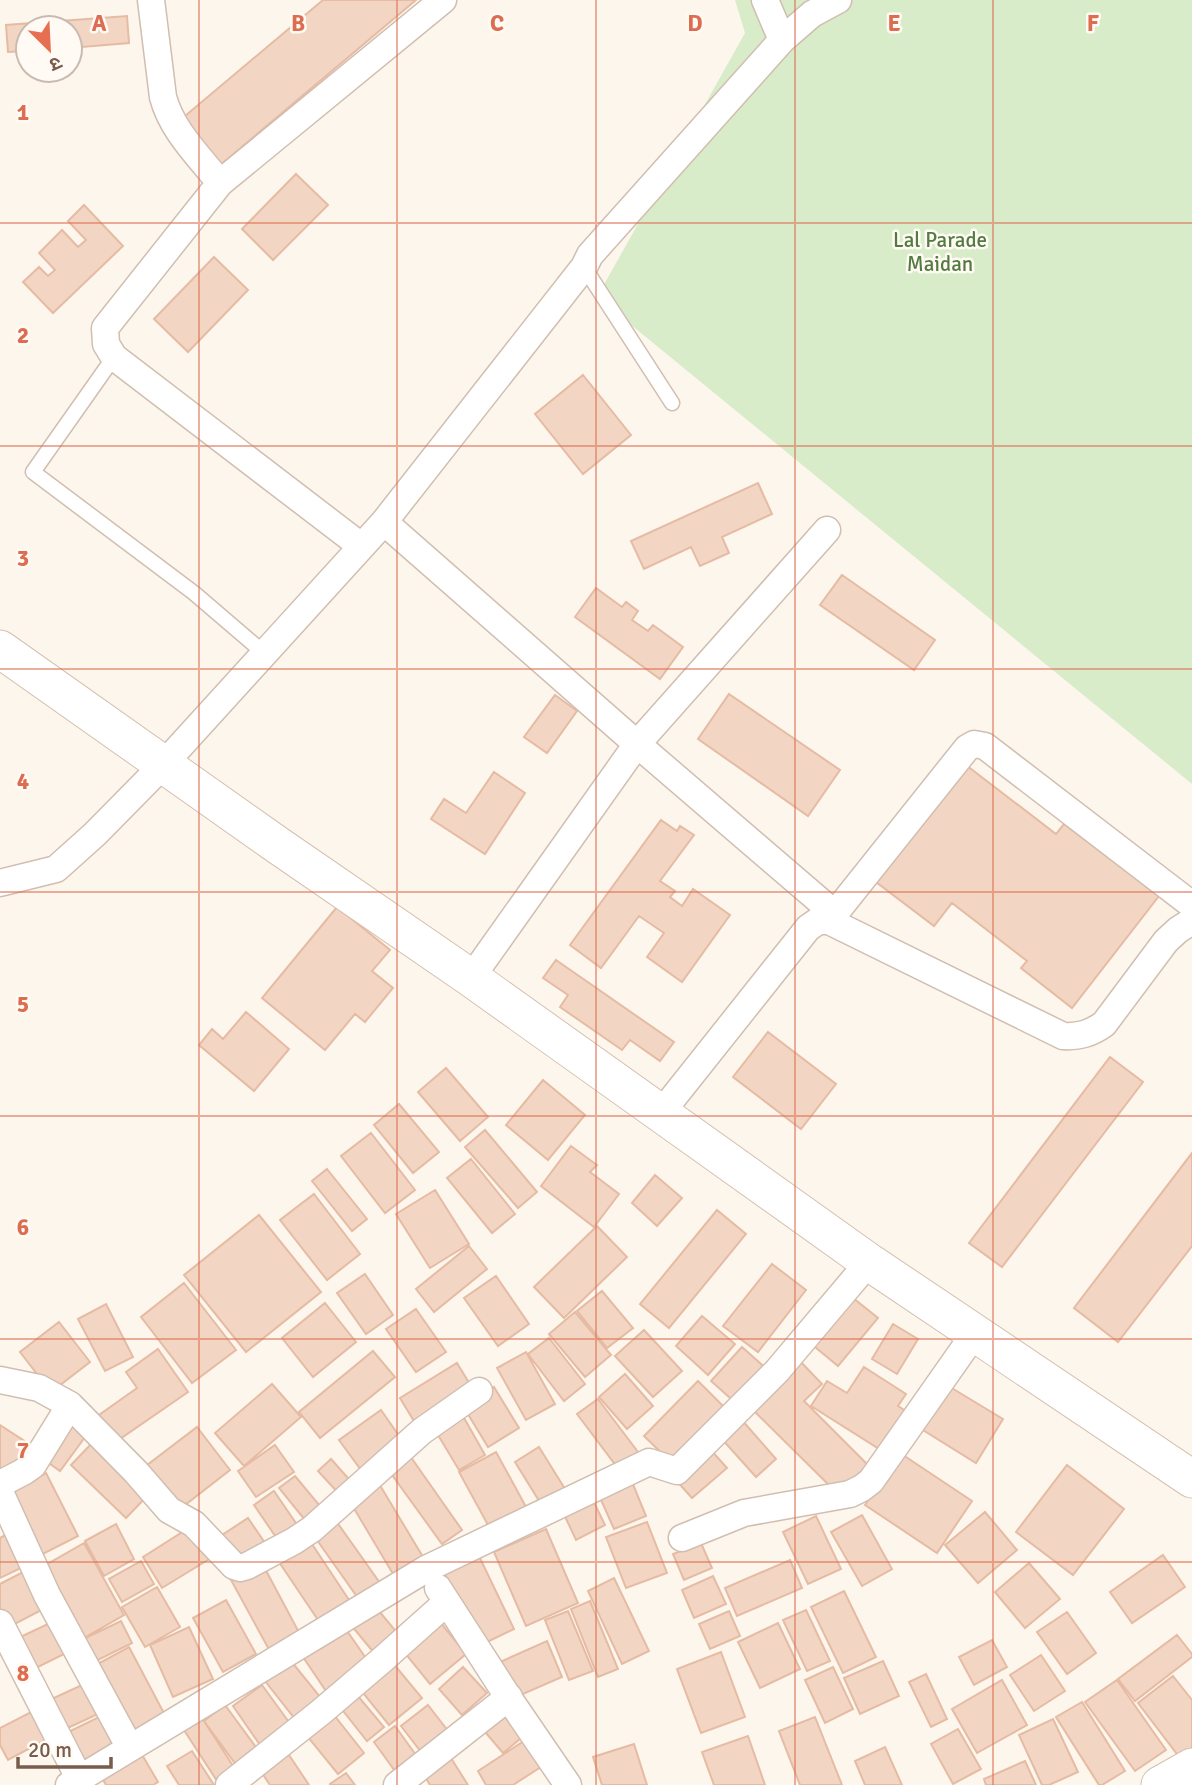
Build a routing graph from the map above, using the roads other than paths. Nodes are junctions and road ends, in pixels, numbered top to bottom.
1 (151, 0) edge
2 (443, 0) edge
3 (765, 0) edge
4 (838, 0) edge
5 (782, 40) junction
6 (220, 183) junction
7 (584, 267) junction
8 (114, 356) junction
9 (672, 403) dead end
10 (384, 522) junction
11 (827, 530) dead end
12 (361, 546) junction
13 (0, 649) edge
14 (264, 653) junction
15 (637, 744) junction
16 (163, 765) junction
17 (0, 883) edge
18 (1192, 905) edge
19 (832, 918) junction
20 (1192, 922) edge
21 (471, 978) junction
22 (661, 1113) junction
23 (869, 1262) junction
24 (975, 1333) junction
25 (0, 1380) edge
26 (479, 1391) dead end
27 (70, 1405) junction
28 (1192, 1479) edge
29 (0, 1484) edge
30 (0, 1492) edge
31 (682, 1538) dead end
32 (426, 1569) junction
33 (447, 1602) junction
34 (0, 1623) edge
35 (509, 1697) junction
36 (130, 1748) junction
37 (1192, 1767) edge
38 (74, 1782) edge
39 (229, 1785) edge
40 (397, 1785) edge
41 (568, 1785) edge
42 (1160, 1785) edge

1 - 6 street
2 - 6 street
3 - 5 street
4 - 5 street
5 - 7 street
6 - 8 street
7 - 9 lane
7 - 10 street
8 - 12 street
8 - 14 lane
10 - 12 street
10 - 15 street
11 - 15 street
12 - 14 street
13 - 16 street
14 - 16 street
15 - 19 street
15 - 21 street
16 - 17 street
16 - 21 street
18 - 19 street
19 - 20 street
19 - 22 street
21 - 22 street
22 - 23 street
23 - 24 street
23 - 32 street
24 - 28 street
24 - 31 street
25 - 27 street
26 - 27 street
27 - 29 street
30 - 36 street
32 - 33 street
32 - 36 street
33 - 35 street
33 - 39 street
34 - 38 street
35 - 40 street
35 - 41 street
36 - 38 street
37 - 42 street

